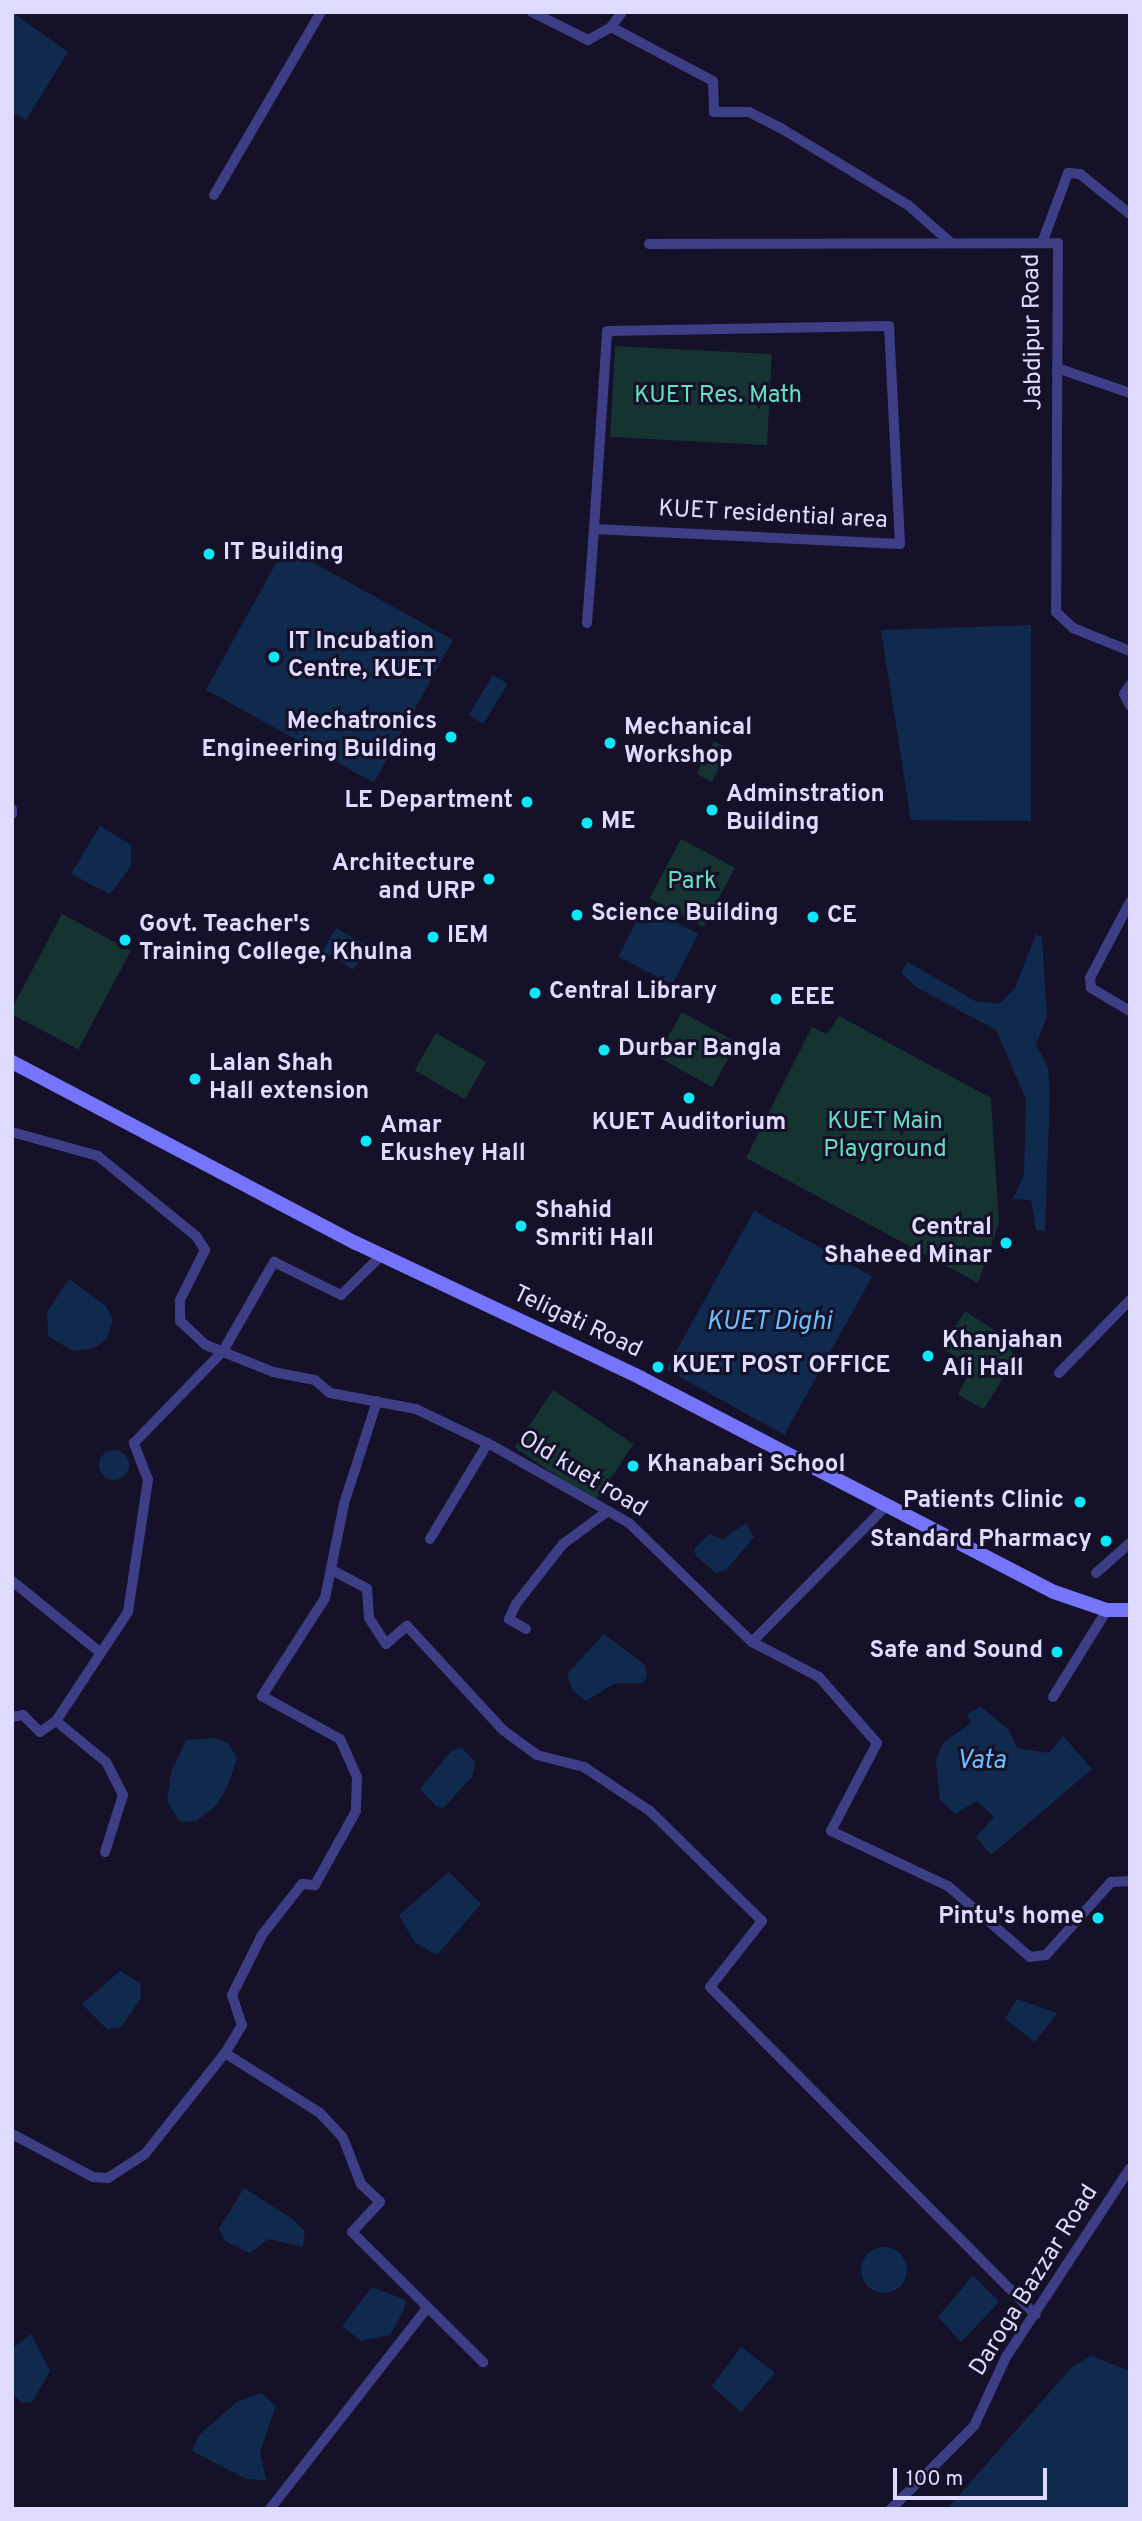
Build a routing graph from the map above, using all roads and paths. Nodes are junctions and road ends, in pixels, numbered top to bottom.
1 (321, 12) edge
2 (533, 12) edge
3 (622, 12) edge
4 (611, 27) junction
5 (214, 195) dead end
6 (1130, 214) edge
7 (950, 242) junction
8 (1042, 243) junction
9 (649, 244) dead end
10 (1057, 368) junction
11 (1130, 393) edge
12 (594, 528) junction
13 (587, 623) dead end
14 (1130, 652) edge
15 (1130, 685) edge
16 (1130, 706) edge
17 (1130, 902) edge
18 (1130, 1011) edge
19 (12, 1062) edge
20 (12, 1132) edge
21 (382, 1255) junction
22 (1130, 1300) edge
23 (223, 1351) junction
24 (1059, 1373) dead end
25 (377, 1401) junction
26 (488, 1443) junction
27 (887, 1505) junction
28 (608, 1511) junction
29 (430, 1539) dead end
30 (1130, 1542) edge
31 (332, 1570) junction
32 (1096, 1573) dead end
33 (12, 1581) edge
34 (1128, 1608) edge
35 (1107, 1610) junction
36 (526, 1629) dead end
37 (752, 1642) junction
38 (101, 1653) junction
39 (1053, 1697) dead end
40 (12, 1717) edge
41 (57, 1721) junction
42 (105, 1852) dead end
43 (1130, 1881) edge
44 (225, 2053) junction
45 (12, 2134) edge
46 (1130, 2168) edge
47 (428, 2307) junction
48 (1036, 2315) junction
49 (483, 2362) dead end
50 (270, 2509) edge
51 (891, 2509) edge

1 - 5 street
2 - 4 street
3 - 4 street
4 - 7 street
6 - 8 street
7 - 8 street, Jabdipur Road
7 - 9 street, Jabdipur Road
8 - 10 street, Jabdipur Road
10 - 11 street
10 - 14 street, Jabdipur Road
12 - 12 street, KUET residential area
12 - 13 street
15 - 16 street
17 - 18 street
19 - 21 main road, Teligati Road
20 - 23 street, Old kuet road
21 - 23 street
21 - 27 main road, Teligati Road
22 - 24 street
23 - 25 street, Old kuet road
23 - 38 street
25 - 26 street, Old kuet road
25 - 31 street
26 - 28 street, Old kuet road
26 - 29 street
27 - 35 main road, Teligati Road
27 - 37 street
28 - 36 street
28 - 37 street, Old kuet road
30 - 32 street
31 - 44 street
31 - 48 street
33 - 38 street
34 - 35 main road
35 - 39 street
37 - 43 street, Old kuet road
38 - 41 street
40 - 41 street
41 - 42 street
44 - 45 street
44 - 47 street
46 - 48 street, Daroga Bazzar Road
47 - 49 street
47 - 50 street
48 - 51 street, Daroga Bazzar Road

